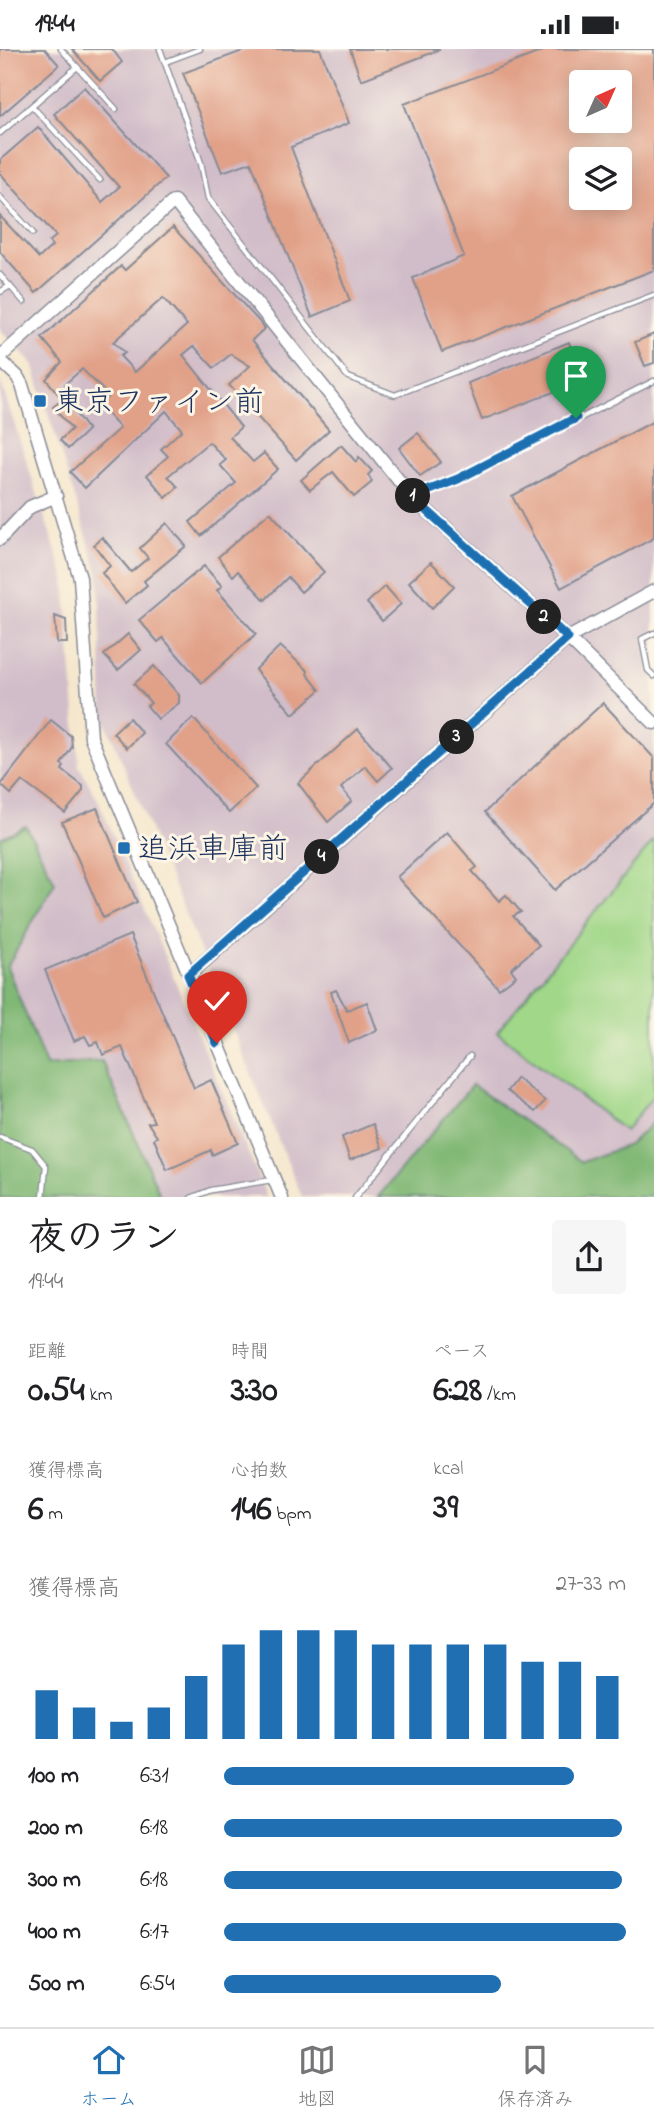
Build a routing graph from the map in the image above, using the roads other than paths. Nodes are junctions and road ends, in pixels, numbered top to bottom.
1 (61, 49) edge
2 (160, 49) edge
3 (200, 49) edge
4 (165, 62) junction
5 (77, 67) junction
6 (32, 106) junction
7 (116, 109) dead end
8 (0, 133) edge
9 (100, 180) dead end
10 (0, 197) edge
11 (33, 233) dead end
12 (0, 275) edge
13 (10, 286) junction
14 (0, 292) edge
15 (654, 295) edge
16 (24, 302) dead end
17 (0, 358) edge
18 (654, 381) edge
19 (56, 496) junction
20 (412, 497) junction
21 (0, 539) edge
22 (654, 591) edge
23 (654, 633) edge
24 (568, 638) junction
25 (654, 675) edge
26 (654, 723) edge
27 (188, 975) junction
28 (470, 1056) dead end
29 (0, 1137) edge
30 (275, 1179) junction
31 (43, 1197) edge
32 (194, 1197) edge
33 (282, 1197) edge
34 (356, 1197) edge

1 - 5 lane
2 - 4 lane
3 - 4 lane
4 - 15 lane
5 - 6 lane
5 - 7 lane
6 - 8 lane
6 - 9 lane
10 - 11 lane
12 - 13 lane
13 - 14 lane
13 - 16 lane
17 - 19 street
17 - 20 street
18 - 20 lane
19 - 21 street
19 - 27 street
20 - 24 street
22 - 24 street
23 - 25 lane
24 - 26 street
24 - 27 street
27 - 30 street
28 - 34 lane
29 - 31 lane
30 - 32 lane
30 - 33 street

